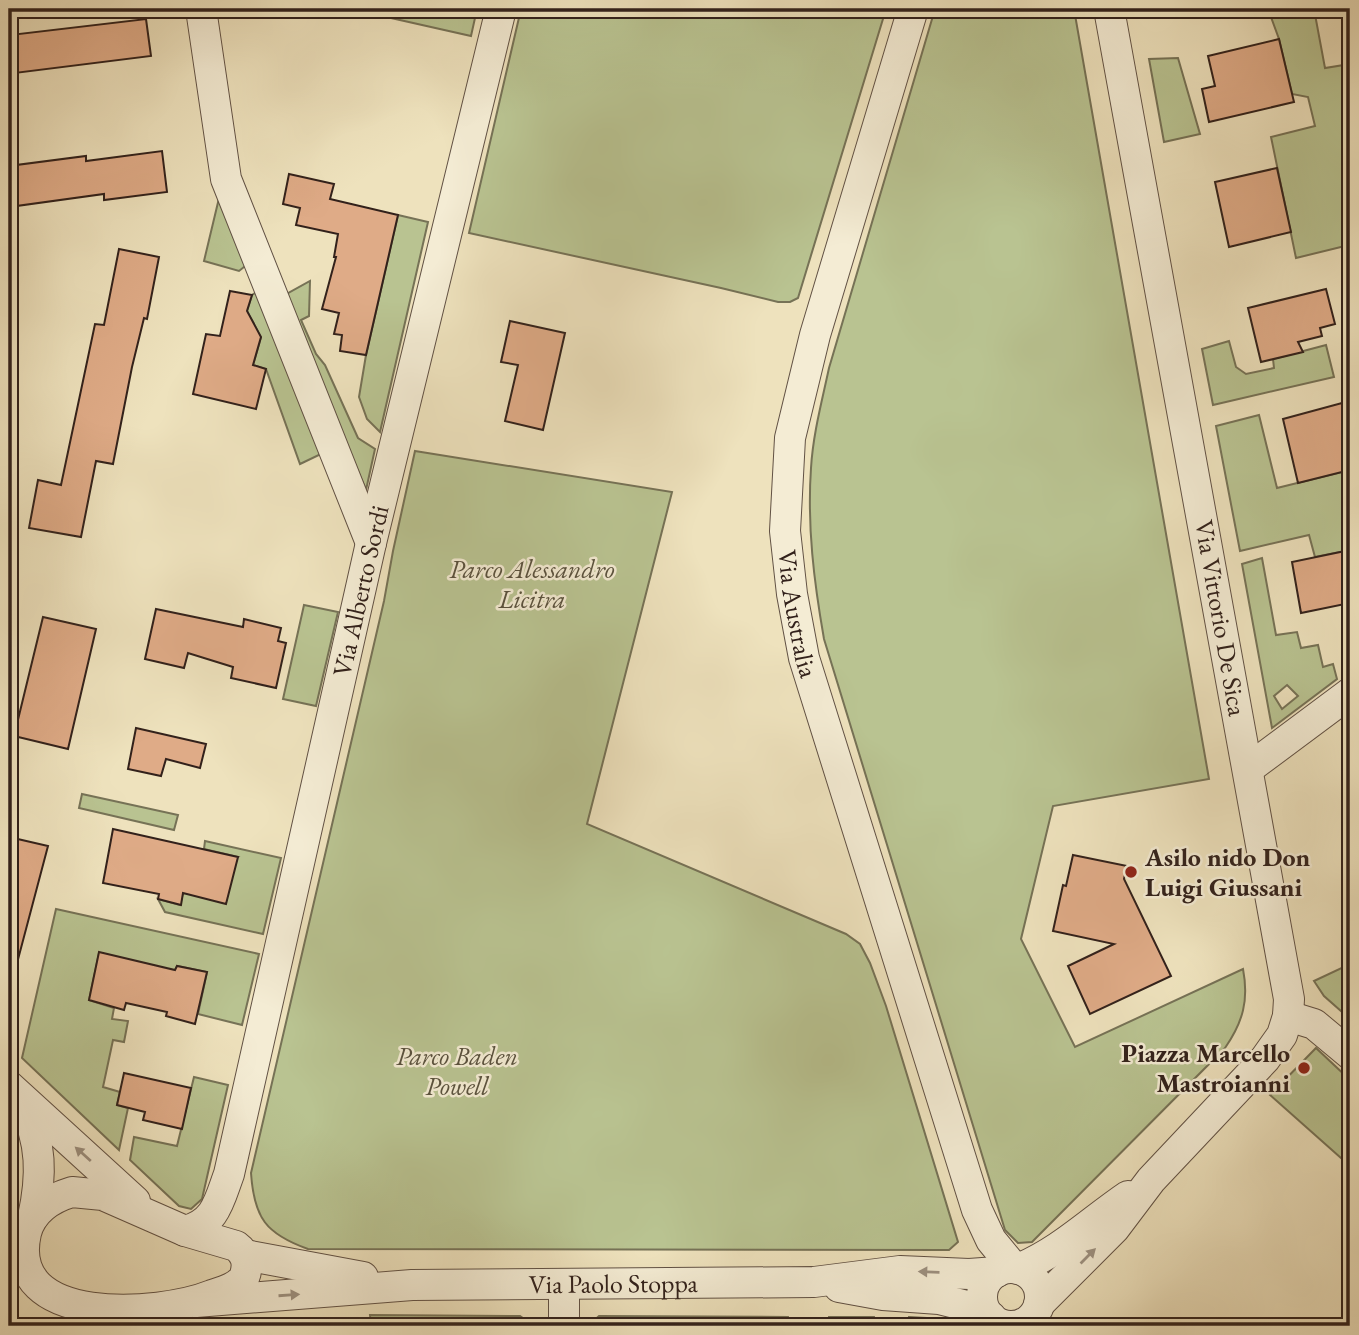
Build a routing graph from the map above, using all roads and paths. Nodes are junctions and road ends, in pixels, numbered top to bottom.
1 (201, 9) edge
2 (501, 9) edge
3 (914, 9) edge
4 (1109, 9) edge
5 (371, 543) junction
6 (1350, 693) edge
7 (1248, 769) junction
8 (1288, 1016) junction
9 (1350, 1054) edge
10 (13, 1090) edge
11 (229, 1174) junction
12 (1151, 1180) junction
13 (152, 1216) junction
14 (32, 1220) junction
15 (185, 1231) junction
16 (9, 1245) edge
17 (244, 1253) junction
18 (999, 1273) junction
19 (9, 1282) edge
20 (814, 1282) junction
21 (564, 1284) junction
22 (412, 1286) junction
23 (183, 1304) junction
24 (62, 1308) edge
25 (1039, 1313) edge
26 (996, 1322) edge
27 (109, 1326) edge
28 (564, 1326) edge

1 - 5 street
2 - 5 street, Via Alberto Sordi
3 - 18 street, Via Australia
4 - 7 street, Via Vittorio De Sica
5 - 11 street, Via Alberto Sordi
6 - 7 street
7 - 8 street, Via Vittorio De Sica
8 - 9 street
8 - 12 street, Via Vittorio De Sica
13 -> 10 street
10 - 14 street
11 - 15 street, Via Alberto Sordi
11 - 17 street, Via Alberto Sordi
12 - 18 street
25 -> 12 street
13 - 14 street, Via Paolo Stoppa
13 - 15 street, Via Paolo Stoppa
14 - 16 street, Via Paolo Stoppa
14 - 24 street
15 - 17 street, Via Paolo Stoppa
17 - 22 street, Via Paolo Stoppa
17 - 23 street
18 -> 20 street
18 - 25 street
18 - 26 street
19 - 24 street
20 - 21 street, Via Paolo Stoppa
20 - 26 street
21 - 22 street, Via Paolo Stoppa
21 - 28 street
23 -> 22 street, Via Paolo Stoppa
23 - 24 street
23 - 27 street
25 - 26 street

